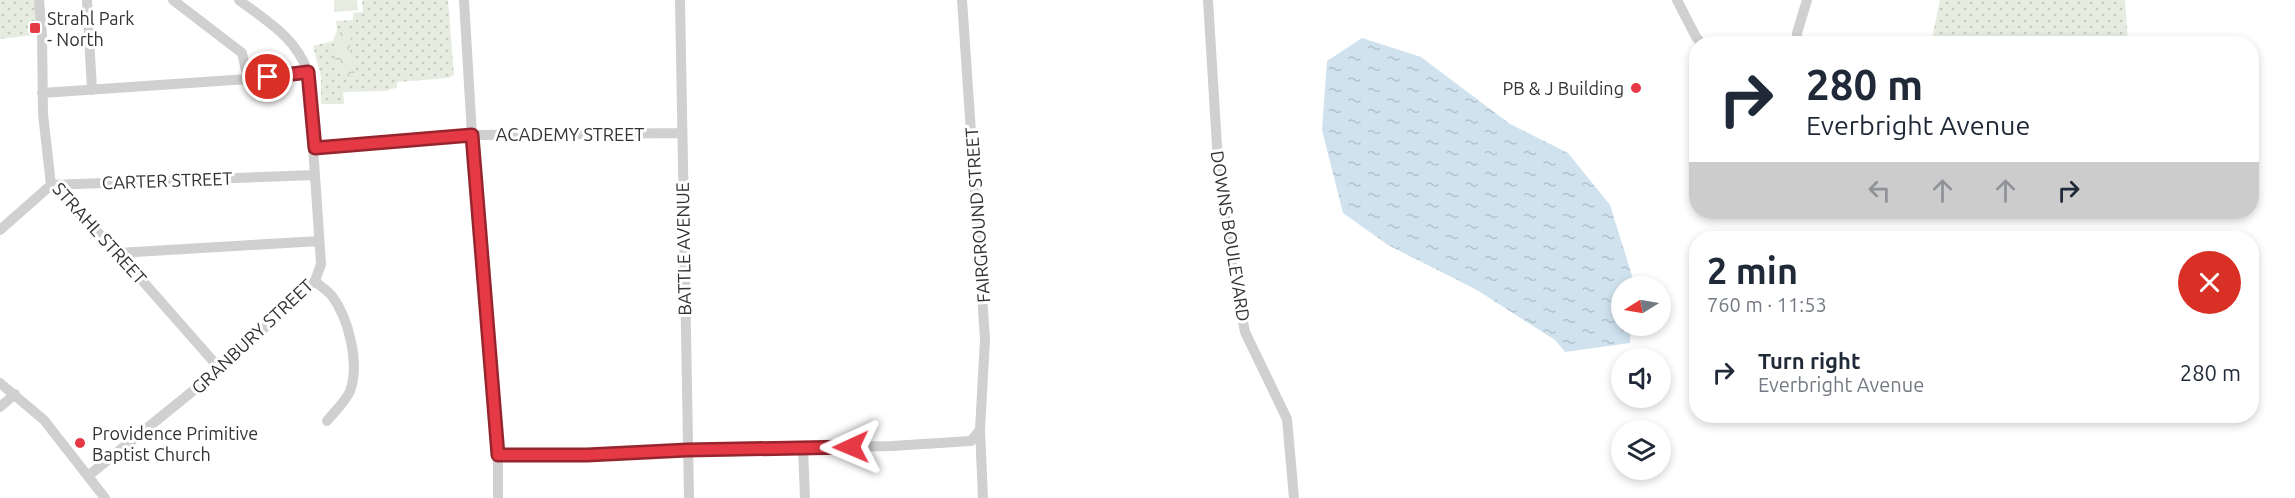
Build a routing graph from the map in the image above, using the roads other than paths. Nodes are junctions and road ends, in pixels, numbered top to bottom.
1 (39, 0) edge
2 (87, 0) edge
3 (173, 0) edge
4 (239, 0) edge
5 (464, 0) edge
6 (680, 0) edge
7 (962, 0) edge
8 (1208, 0) edge
9 (1677, 0) edge
10 (1807, 0) edge
11 (1695, 36) edge
12 (1798, 36) edge
13 (308, 72) junction
14 (248, 79) junction
15 (92, 90) junction
16 (42, 93) junction
17 (681, 133) junction
18 (472, 135) junction
19 (315, 148) junction
20 (315, 175) junction
21 (51, 185) junction
22 (0, 230) edge
23 (319, 241) junction
24 (118, 253) junction
25 (315, 281) junction
26 (220, 369) junction
27 (0, 383) edge
28 (15, 394) junction
29 (0, 407) edge
30 (327, 420) dead end
31 (980, 430) junction
32 (803, 448) junction
33 (687, 450) junction
34 (498, 455) junction
35 (88, 476) junction
36 (105, 498) edge
37 (498, 498) edge
38 (689, 498) edge
39 (805, 498) edge
40 (983, 498) edge
41 (1294, 498) edge

1 - 16 street, STRAHL STREET
2 - 15 street
3 - 14 street
4 - 13 street, GRANBURY STREET
5 - 18 street
6 - 17 street, BATTLE AVENUE
7 - 31 street, FAIRGROUND STREET
8 - 41 street, DOWNS BOULEVARD
9 - 11 street
10 - 12 street
13 - 14 street
13 - 19 street, GRANBURY STREET
14 - 15 street
15 - 16 street
16 - 21 street, STRAHL STREET
17 - 18 street, ACADEMY STREET
17 - 33 street, BATTLE AVENUE
18 - 19 street, ACADEMY STREET
18 - 34 street
19 - 20 street, GRANBURY STREET
20 - 21 street, CARTER STREET
20 - 23 street, GRANBURY STREET
21 - 22 street
21 - 24 street, STRAHL STREET
23 - 24 street
23 - 25 street, GRANBURY STREET
24 - 26 street, STRAHL STREET
25 - 26 street, GRANBURY STREET
25 - 30 street
26 - 35 street, GRANBURY STREET
27 - 28 street
28 - 29 street
28 - 35 street
31 - 32 street
31 - 40 street
32 - 33 street
32 - 39 street
33 - 34 street
33 - 38 street, BATTLE AVENUE
34 - 37 street
35 - 36 street

